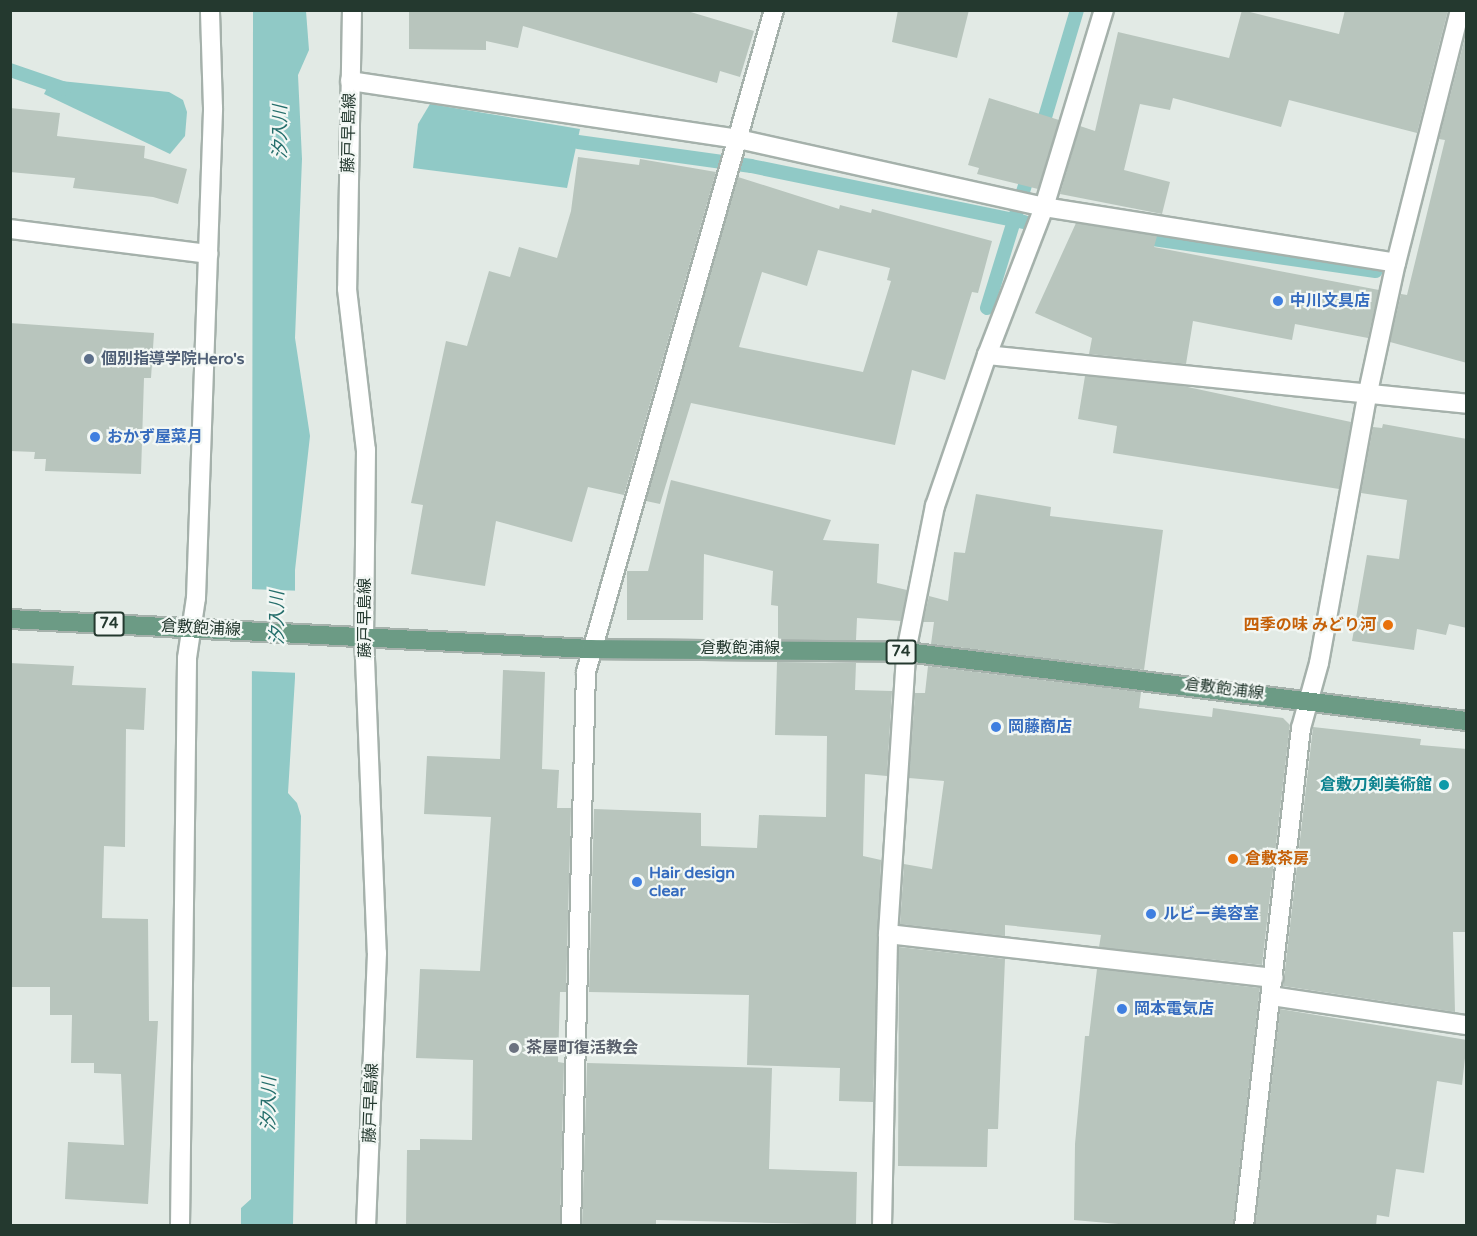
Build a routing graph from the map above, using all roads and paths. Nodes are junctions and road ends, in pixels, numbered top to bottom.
1 (210, 10) edge
2 (352, 10) edge
3 (774, 10) edge
4 (1104, 10) edge
5 (1460, 10) edge
6 (350, 81) junction
7 (737, 142) junction
8 (1040, 206) junction
9 (10, 229) edge
10 (208, 254) junction
11 (1396, 263) junction
12 (987, 355) junction
13 (1368, 392) junction
14 (1467, 404) edge
15 (10, 619) edge
16 (199, 628) junction
17 (364, 634) junction
18 (591, 649) junction
19 (906, 652) junction
20 (1310, 699) junction
21 (1467, 721) edge
22 (888, 934) junction
23 (1272, 987) junction
24 (1467, 1025) edge
25 (180, 1226) edge
26 (366, 1226) edge
27 (571, 1226) edge
28 (882, 1226) edge
29 (1244, 1226) edge

1 - 10 street
2 - 6 street, 藤戸早島線
3 - 7 street
4 - 8 street
5 - 11 street
6 - 7 street
6 - 17 street, 藤戸早島線
7 - 8 street
7 - 18 street
8 - 11 street
8 - 12 street
9 - 10 street
10 - 16 street
11 - 13 street
12 - 13 street
12 - 19 street
13 - 14 street
13 - 20 street
15 - 16 main road, 倉敷飽浦線 / 74
16 - 17 main road, 倉敷飽浦線 / 74
16 - 25 street
17 - 18 main road, 倉敷飽浦線 / 74
17 - 26 street, 藤戸早島線
18 - 19 main road, 倉敷飽浦線 / 74
18 - 27 street
19 - 20 main road, 倉敷飽浦線 / 74
19 - 22 street
20 - 21 main road, 倉敷飽浦線 / 74
20 - 23 street
22 - 23 street
22 - 28 street
23 - 24 street
23 - 29 street

